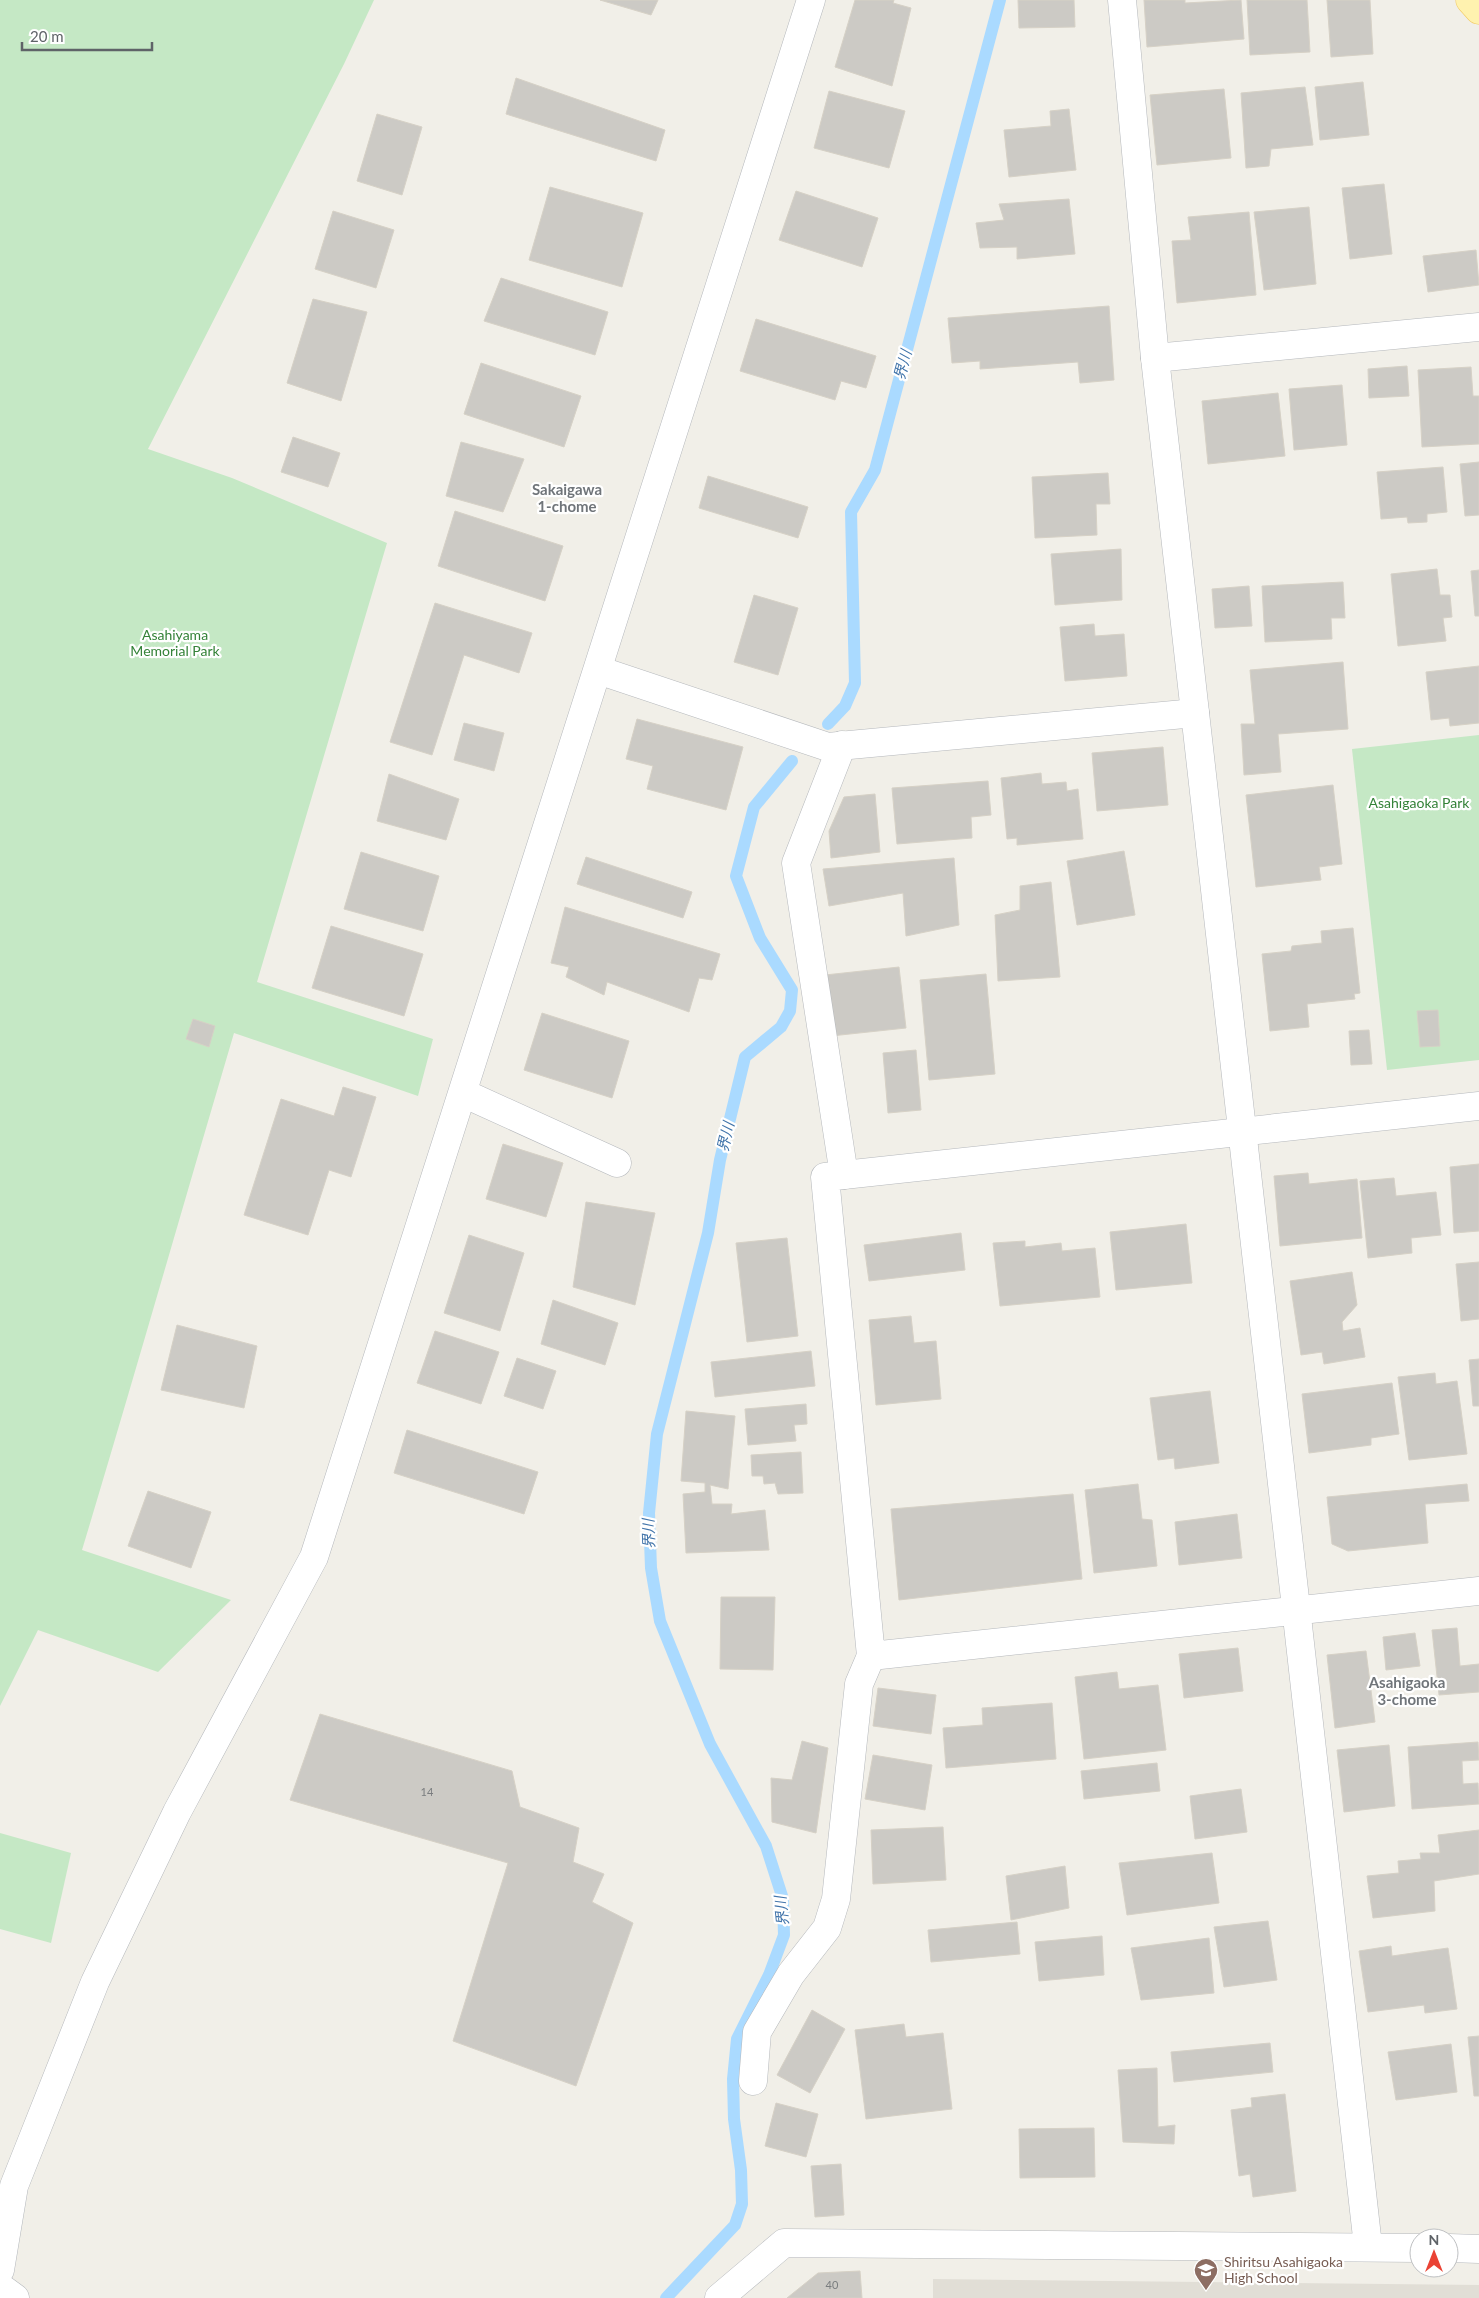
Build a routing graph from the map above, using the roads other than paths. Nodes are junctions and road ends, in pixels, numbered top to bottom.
1 (810, 0) edge
2 (1122, 0) edge
3 (1470, 0) edge
4 (1479, 10) edge
5 (1479, 327) edge
6 (1155, 358) junction
7 (598, 670) junction
8 (1195, 713) junction
9 (842, 745) junction
10 (463, 1093) junction
11 (1479, 1106) edge
12 (1242, 1132) junction
13 (617, 1163) dead end
14 (844, 1175) junction
15 (1479, 1591) edge
16 (1296, 1610) junction
17 (871, 1656) junction
18 (753, 2081) dead end
19 (1368, 2246) junction
20 (1409, 2248) edge
21 (1459, 2248) edge
22 (1479, 2249) edge
23 (0, 2270) edge
24 (0, 2287) edge
25 (15, 2298) edge
26 (719, 2298) edge

1 - 7 street
2 - 6 street
3 - 4 main road
5 - 6 street
6 - 8 street
7 - 9 street
7 - 10 street
8 - 9 street
8 - 12 street
9 - 14 street
10 - 13 street
10 - 23 street
11 - 12 street
12 - 14 street
12 - 16 street
14 - 17 street
15 - 16 street
16 - 17 street
16 - 19 street
17 - 18 street
19 - 20 street
19 - 26 street
21 - 22 street
24 - 25 street

